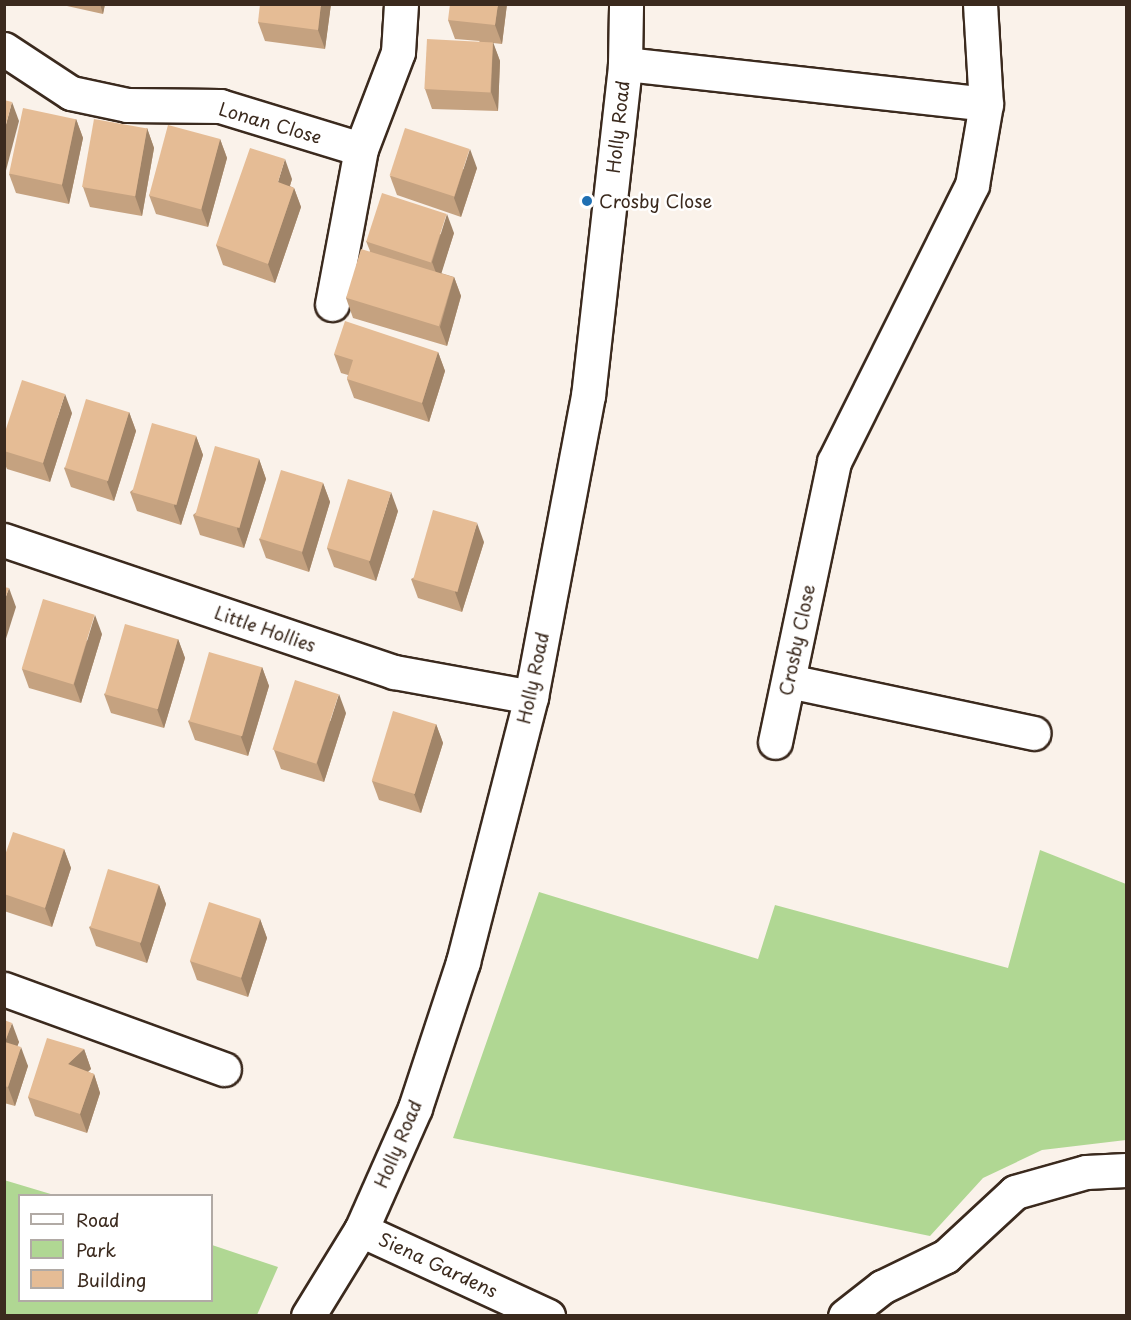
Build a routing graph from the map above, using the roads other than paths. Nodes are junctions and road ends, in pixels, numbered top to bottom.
1 (401, 4) edge
2 (626, 4) edge
3 (980, 4) edge
4 (4, 49) edge
5 (625, 64) junction
6 (986, 104) junction
7 (361, 149) junction
8 (332, 304) dead end
9 (4, 540) edge
10 (789, 681) junction
11 (531, 697) junction
12 (1034, 733) dead end
13 (776, 742) dead end
14 (4, 989) edge
15 (224, 1069) dead end
16 (1126, 1170) edge
17 (361, 1230) junction
18 (308, 1316) edge
19 (548, 1316) edge
20 (845, 1316) edge

1 - 7 street
2 - 5 street, Holly Road
3 - 6 street, Crosby Close
4 - 7 street, Lonan Close
5 - 6 street
5 - 11 street, Holly Road
6 - 10 street, Crosby Close
7 - 8 street
9 - 11 street, Little Hollies
10 - 12 street
10 - 13 street, Crosby Close
11 - 17 street, Holly Road
14 - 15 street
16 - 20 street
17 - 18 street, Holly Road
17 - 19 street, Siena Gardens

